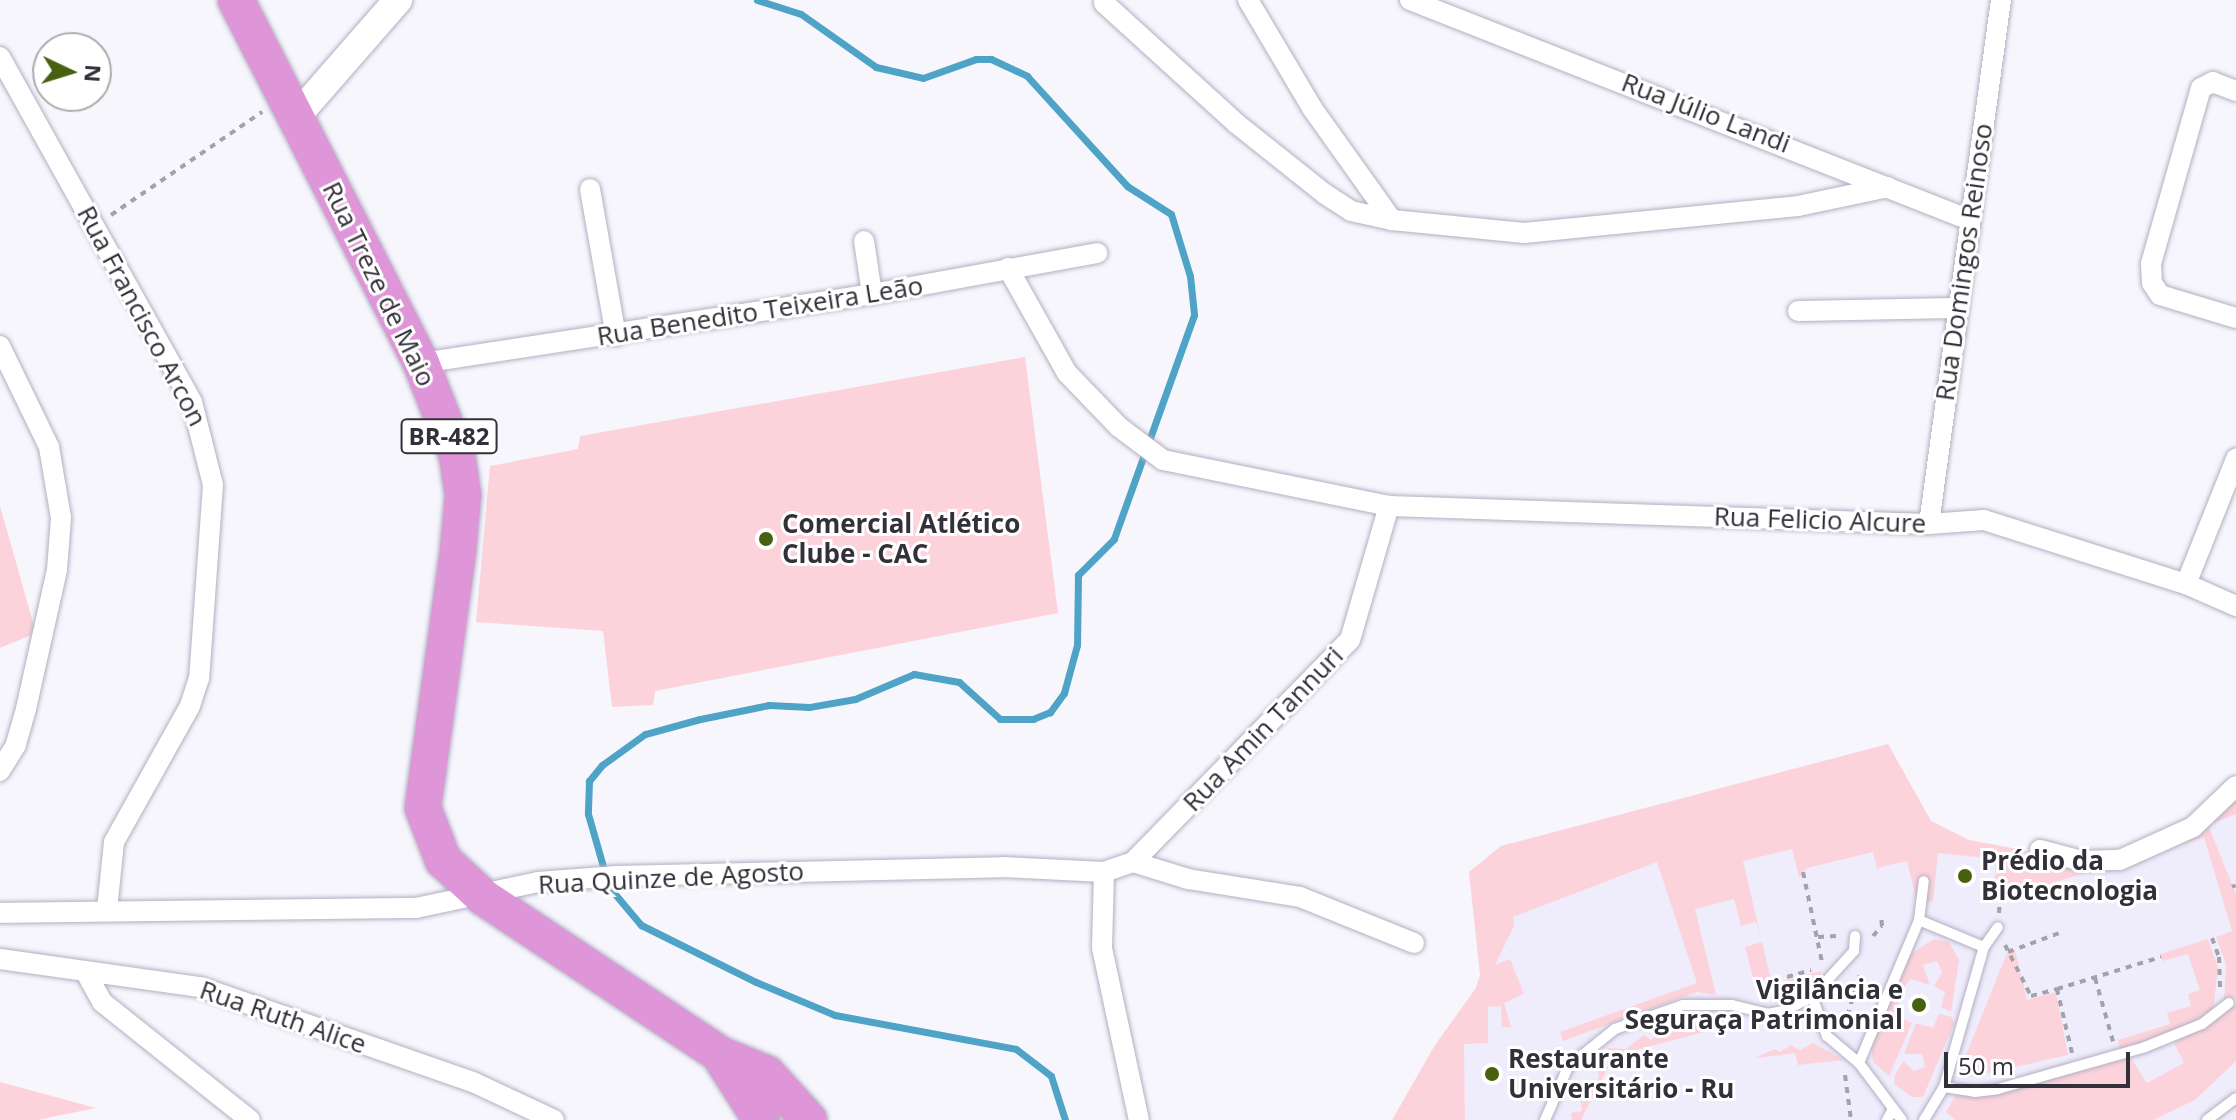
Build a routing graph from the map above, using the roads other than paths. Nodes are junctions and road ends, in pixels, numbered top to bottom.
1 (236, 0) edge
2 (398, 0) edge
3 (1248, 0) edge
4 (1410, 0) edge
5 (2001, 0) edge
6 (1104, 3) dead end
7 (1441, 8) edge
8 (0, 57) edge
9 (2236, 91) edge
10 (289, 108) junction
11 (1888, 187) junction
12 (590, 189) dead end
13 (1967, 219) junction
14 (1392, 220) junction
15 (864, 241) dead end
16 (1097, 253) dead end
17 (1008, 268) junction
18 (872, 294) junction
19 (1956, 308) junction
20 (1798, 311) dead end
21 (2235, 322) edge
22 (616, 336) junction
23 (0, 346) edge
24 (421, 363) junction
25 (2236, 459) edge
26 (1389, 506) junction
27 (1929, 524) junction
28 (2186, 584) junction
29 (2236, 606) edge
30 (0, 771) edge
31 (2236, 786) edge
32 (2040, 850) dead end
33 (1133, 862) junction
34 (1104, 872) junction
35 (1924, 881) dead end
36 (483, 897) junction
37 (107, 910) junction
38 (0, 913) edge
39 (1919, 920) junction
40 (1998, 927) road end
41 (1859, 935) road end
42 (1414, 943) dead end
43 (1984, 947) junction
44 (0, 959) edge
45 (85, 971) junction
46 (1812, 997) junction
47 (2229, 1003) dead end
48 (719, 1054) junction
49 (1859, 1063) junction
50 (1944, 1087) junction
51 (2236, 1098) edge
52 (1893, 1109) junction
53 (250, 1120) edge
54 (554, 1120) edge
55 (761, 1120) edge
56 (809, 1120) edge
57 (1139, 1120) edge
58 (1545, 1120) edge
59 (1887, 1120) edge
60 (1902, 1120) edge
61 (1924, 1120) edge
62 (2207, 1120) edge

1 - 10 highway, Rua Treze de Maio / BR-482
2 - 10 street
3 - 14 street
4 - 7 street, Rua Júlio Landi
5 - 13 street, Rua Domingos Reinoso
6 - 14 street
7 - 11 street, Rua Júlio Landi
8 - 37 street, Rua Francisco Arcon
9 - 21 street
10 - 24 highway, Rua Treze de Maio / BR-482
11 - 13 street, Rua Júlio Landi
11 - 14 street
12 - 22 street
13 - 19 street, Rua Domingos Reinoso
15 - 18 street
16 - 17 street, Rua Benedito Teixeira Leão
17 - 18 street, Rua Benedito Teixeira Leão
17 - 26 street, Rua Felicio Alcure
18 - 22 street, Rua Benedito Teixeira Leão
19 - 20 street
19 - 27 street, Rua Domingos Reinoso
22 - 24 street, Rua Benedito Teixeira Leão
23 - 30 street
24 - 36 highway, Rua Treze de Maio / BR-482
25 - 28 street
26 - 27 street, Rua Felicio Alcure
26 - 33 street, Rua Amin Tannuri
27 - 28 street, Rua Felicio Alcure
28 - 29 street, Rua Felicio Alcure
31 - 32 street
33 - 34 street, Rua Amin Tannuri
33 - 42 street
34 - 36 street, Rua Quinze de Agosto
34 - 57 street
35 - 39 lane
36 - 37 street, Rua Quinze de Agosto
36 - 48 highway, BR-482
37 - 38 street, Rua Quinze de Agosto
39 - 43 lane
39 - 49 lane
40 - 43 lane
41 - 46 lane
43 - 50 lane
44 - 45 street, Rua Ruth Alice
45 - 53 street
45 - 54 street, Rua Ruth Alice
46 - 49 lane
46 - 58 lane
47 - 50 lane
48 - 55 highway, BR-482
48 - 56 highway, BR-482
49 - 52 lane
50 - 61 lane
51 - 62 lane
52 - 59 lane
52 - 60 lane

